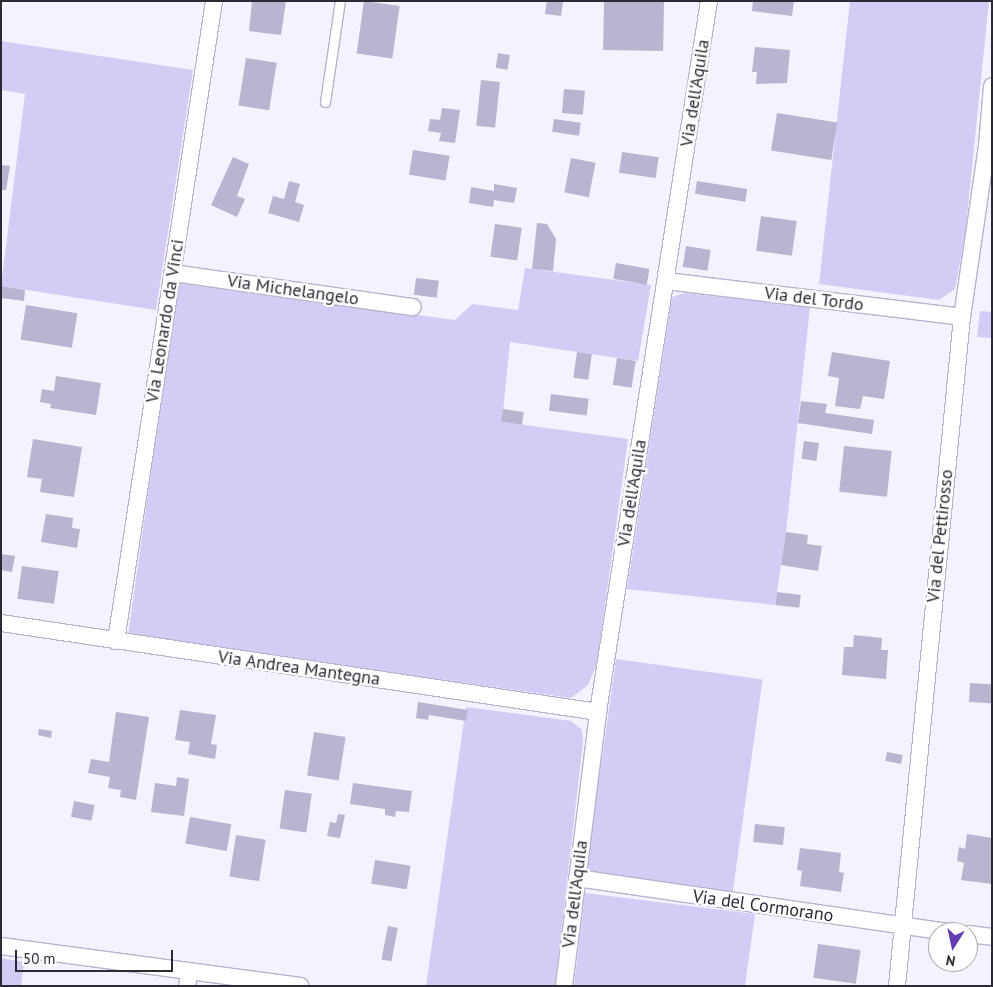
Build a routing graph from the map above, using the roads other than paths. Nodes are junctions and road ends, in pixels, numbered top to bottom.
1 (214, 1) edge
2 (340, 1) edge
3 (710, 1) edge
4 (992, 86) edge
5 (326, 102) dead end
6 (173, 273) junction
7 (666, 281) junction
8 (413, 308) dead end
9 (962, 316) junction
10 (1, 624) edge
11 (116, 641) junction
12 (598, 712) junction
13 (577, 878) junction
14 (902, 926) junction
15 (928, 929) edge
16 (978, 935) edge
17 (992, 937) edge
18 (1, 946) edge
19 (189, 978) edge
20 (300, 986) edge
21 (564, 986) edge
22 (897, 986) edge

1 - 6 street, Via Leonardo da Vinci
2 - 5 lane
3 - 7 street, Via dell'Aquila
4 - 9 street, Via del Pettirosso
6 - 8 street, Via Michelangelo
6 - 11 street, Via Leonardo da Vinci
7 - 9 street, Via del Tordo
7 - 12 street, Via dell'Aquila
9 - 14 street, Via del Pettirosso
10 - 11 street, Via Andrea Mantegna
11 - 12 street, Via Andrea Mantegna
12 - 13 street, Via dell'Aquila
13 - 14 street, Via del Cormorano
13 - 21 street, Via dell'Aquila
14 - 15 street, Via del Cormorano
14 - 22 street, Via del Pettirosso
16 - 17 street
18 - 19 street
19 - 20 street

